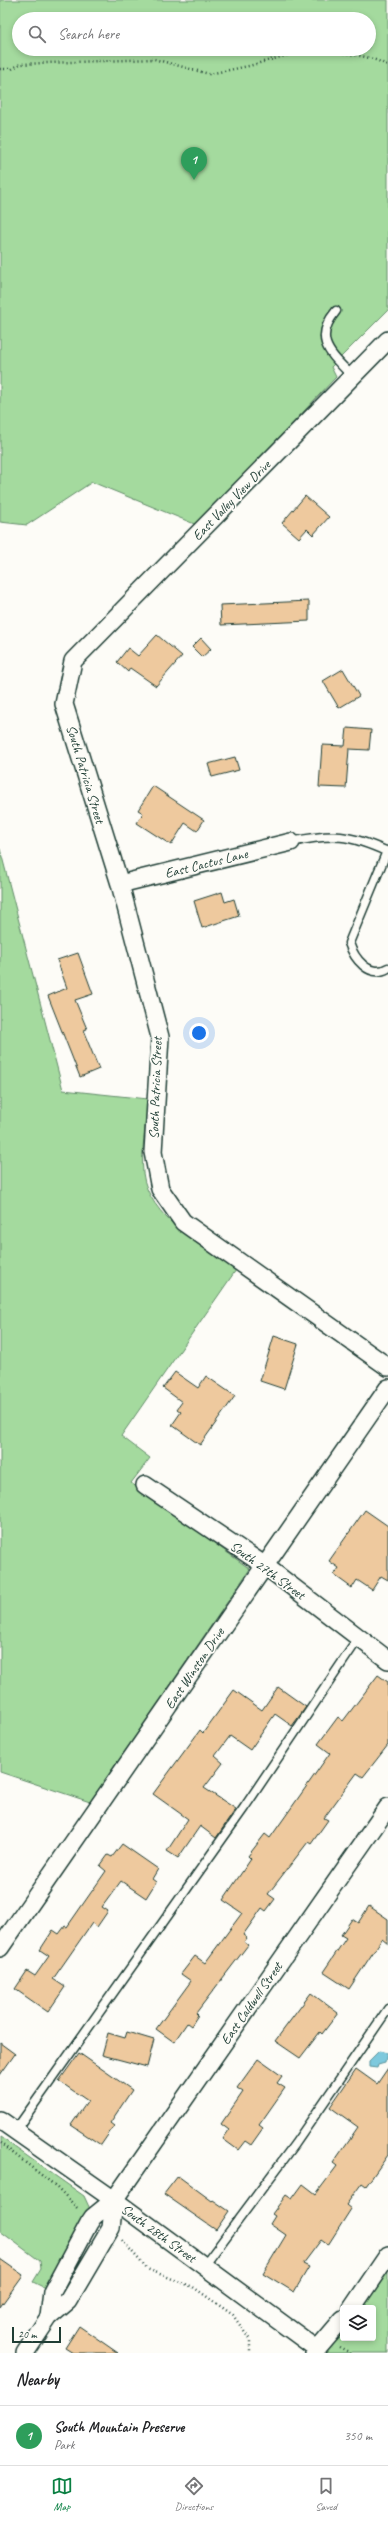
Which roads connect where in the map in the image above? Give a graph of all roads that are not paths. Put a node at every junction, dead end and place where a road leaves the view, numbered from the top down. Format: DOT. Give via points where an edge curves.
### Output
graph roads {
  1 [pos="336,310"];
  2 [pos="388,340"];
  3 [pos="352,376"];
  4 [pos="73,661"];
  5 [pos="291,842"];
  6 [pos="387,851"];
  7 [pos="120,884"];
  8 [pos="388,968"];
  9 [pos="388,1367"];
  10 [pos="388,1388"];
  11 [pos="145,1485"];
  12 [pos="264,1565"];
  13 [pos="358,1639"];
  14 [pos="388,1660"];
  15 [pos="388,1807"];
  16 [pos="0,1948"];
  17 [pos="388,2009"];
  18 [pos="0,2120"];
  19 [pos="15,2131"];
  20 [pos="114,2200"];
  21 [pos="388,2255"];
  22 [pos="204,2266"];
  23 [pos="61,2275"];
  24 [pos="77,2284"];
  25 [pos="354,2305"];
  26 [pos="49,2317"];
  27 [pos="340,2322"];
  28 [pos="315,2351"];
  29 [pos="26,2353"];
  1 -- 3 [label="lane" via="327,321 324,339 330,353"];
  2 -- 3 [label="street, East Valley View Drive"];
  3 -- 4 [label="street, East Valley View Drive"];
  4 -- 7 [label="street, South Patricia Street" via="64,704"];
  5 -- 6 [label="lane" via="320,836 342,835"];
  5 -- 7 [label="street, East Cactus Lane"];
  6 -- 8 [label="lane" via="349,943 354,957 366,968 383,971"];
  7 -- 9 [label="street, South Patricia Street" via="160,1037 153,1152 160,1189 183,1222"];
  10 -- 12 [label="street, East Winston Drive"];
  11 -- 12 [label="street, South 27th Street"];
  12 -- 13 [label="street, South 27th Street"];
  12 -- 16 [label="street, East Winston Drive"];
  13 -- 14 [label="street, South 27th Street"];
  13 -- 19 [label="lane" via="239,1814"];
  15 -- 20 [label="street, East Caldwell Street"];
  17 -- 22 [label="lane" via="295,2144"];
  18 -- 19 [label="street, South 28th Street"];
  19 -- 20 [label="street, South 28th Street"];
  20 -- 22 [label="street, South 28th Street"];
  20 -- 23 [label="street, East Caldwell Street" via="93,2217"];
  20 -- 24 [label="street, East Caldwell Street" via="111,2228"];
  21 -- 25 [label="street"];
  22 -- 28 [label="street, South 28th Street"];
  23 -- 24 [label="street"];
  23 -- 26 [label="street, East Caldwell Street" via="52,2292"];
  24 -- 26 [label="street, East Caldwell Street" via="68,2300"];
  26 -- 29 [label="street, East Caldwell Street"];
  27 -- 28 [label="street"];
}
